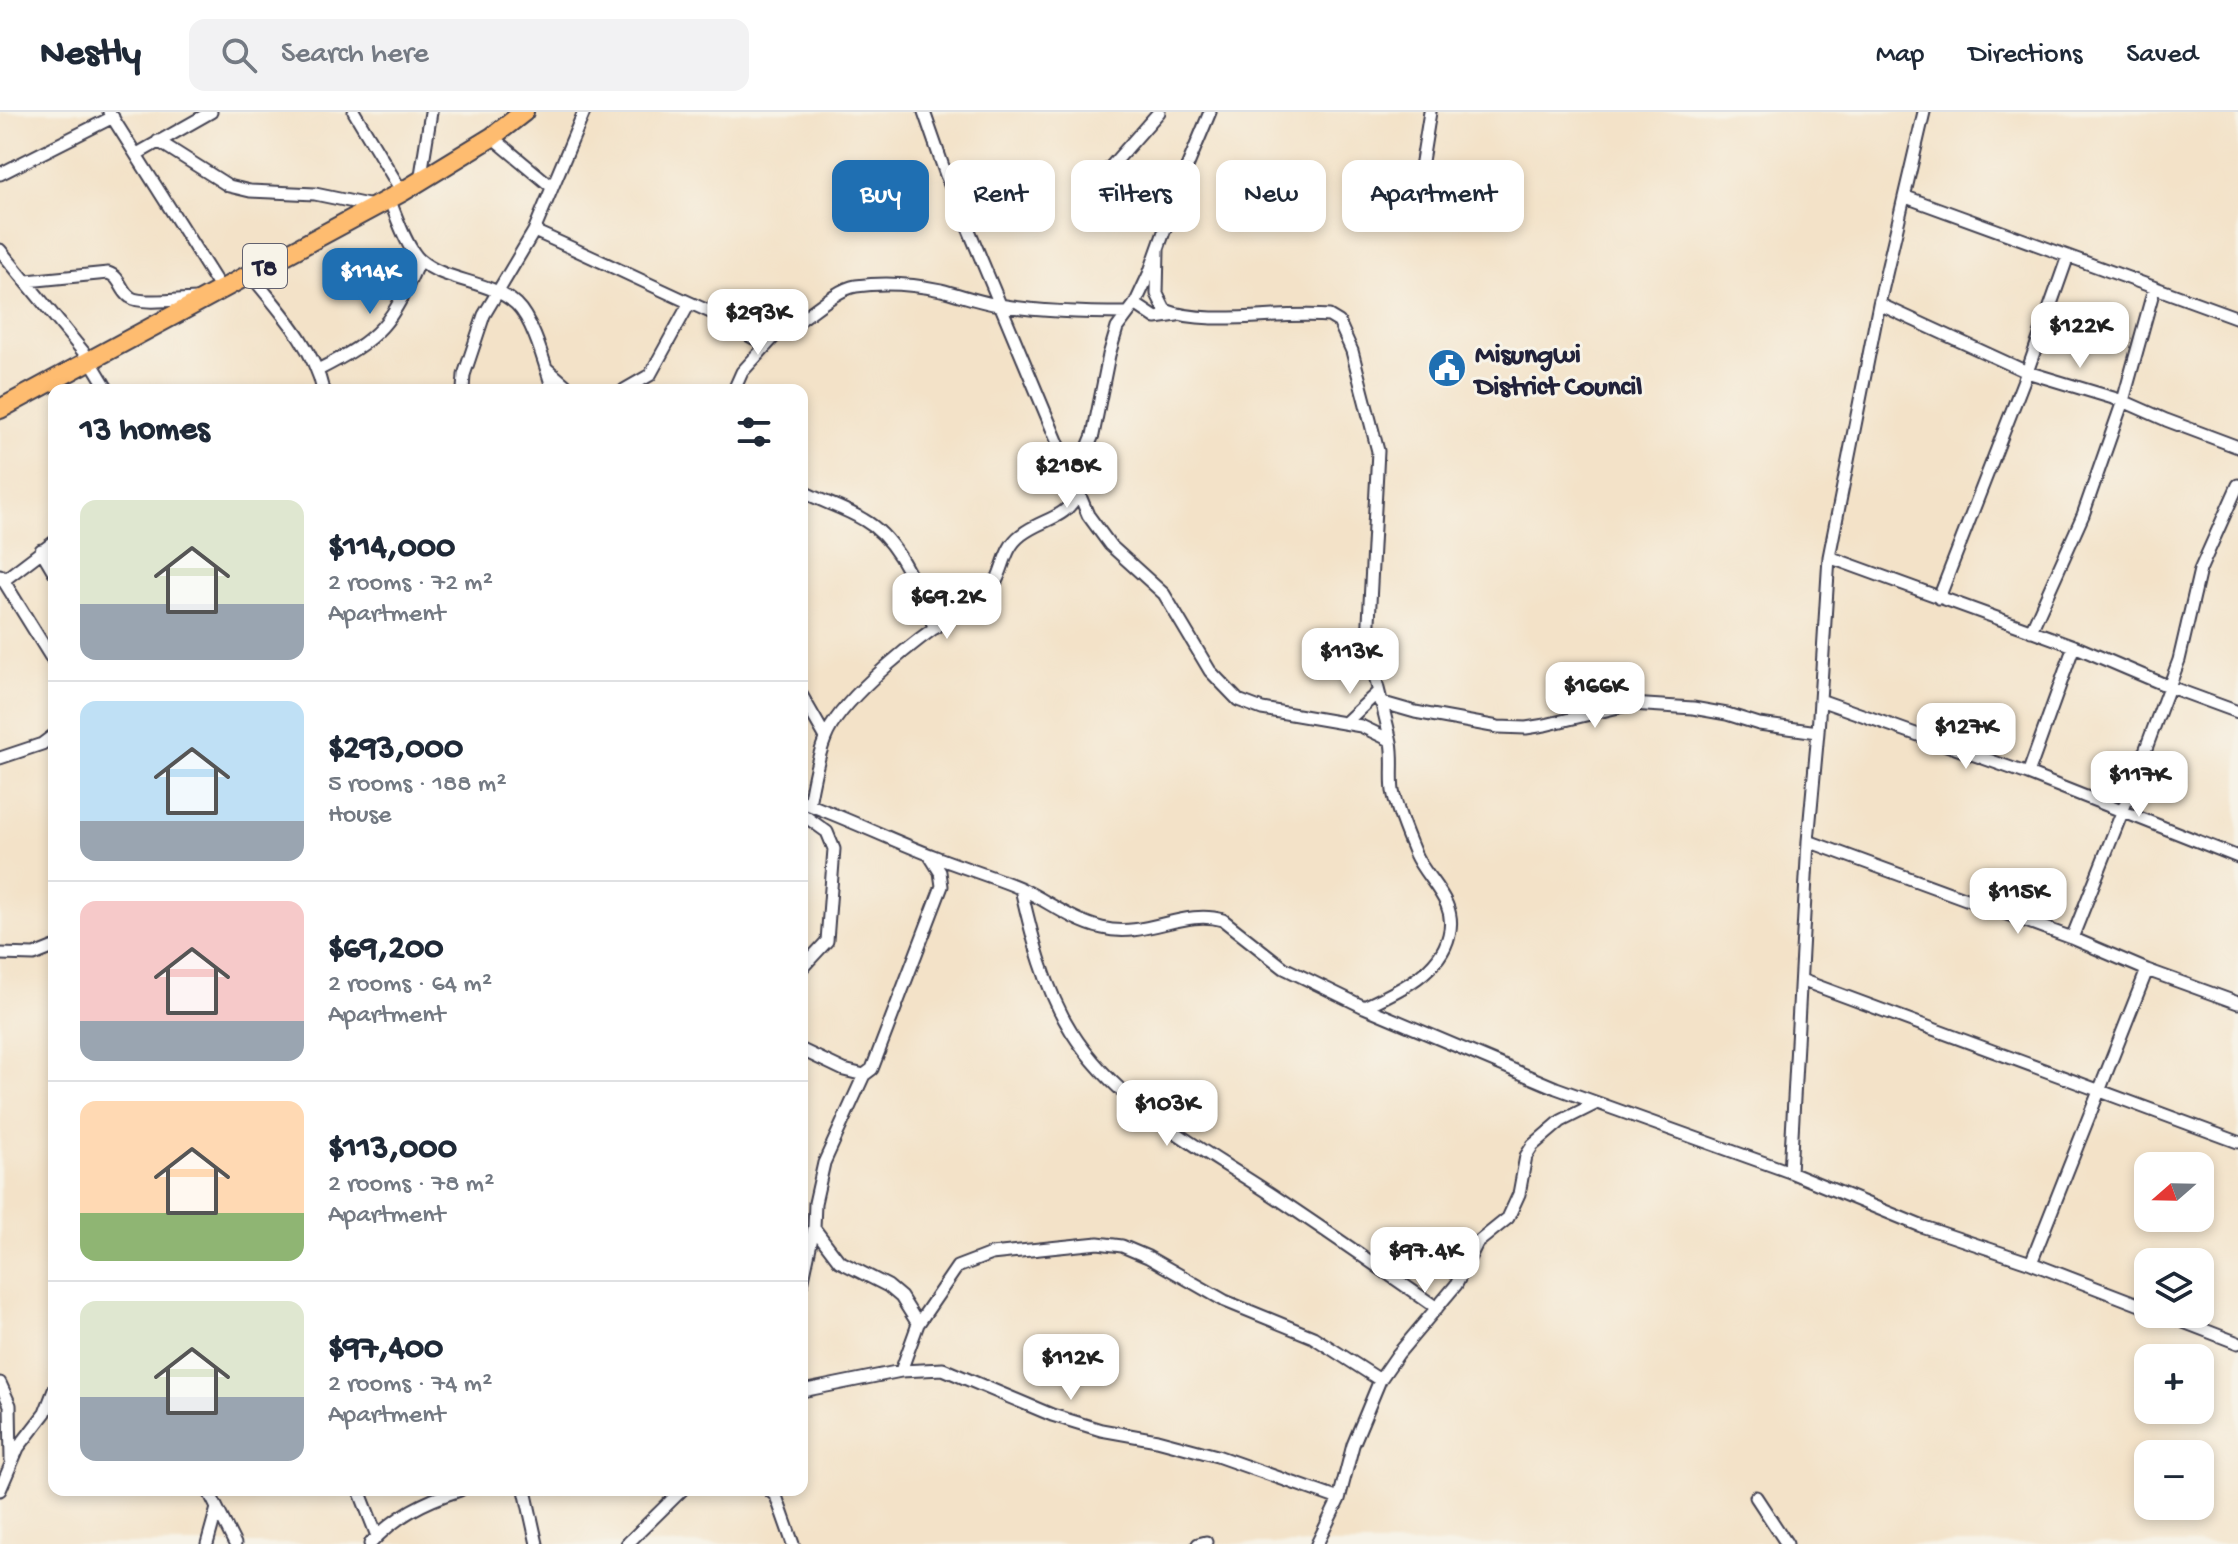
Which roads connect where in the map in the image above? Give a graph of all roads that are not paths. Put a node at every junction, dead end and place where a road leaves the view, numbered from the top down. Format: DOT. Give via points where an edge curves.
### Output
graph roads {
  1 [pos="211,112"];
  2 [pos="354,112"];
  3 [pos="431,112"];
  4 [pos="524,112"];
  5 [pos="584,112"];
  6 [pos="924,112"];
  7 [pos="1159,112"];
  8 [pos="1210,112"];
  9 [pos="1430,112"];
  10 [pos="1924,112"];
  11 [pos="111,115"];
  12 [pos="492,137"];
  13 [pos="158,141"];
  14 [pos="137,154"];
  15 [pos="1117,160"];
  16 [pos="1422,160"];
  17 [pos="0,174"];
  18 [pos="420,181"];
  19 [pos="552,187"];
  20 [pos="1906,197"];
  21 [pos="389,199"];
  22 [pos="534,231"];
  23 [pos="0,250"];
  24 [pos="1158,250"];
  25 [pos="2068,256"];
  26 [pos="419,260"];
  27 [pos="250,274"];
  28 [pos="27,281"];
  29 [pos="221,289"];
  30 [pos="2154,289"];
  31 [pos="499,291"];
  32 [pos="204,298"];
  33 [pos="689,304"];
  34 [pos="1879,304"];
  35 [pos="1001,305"];
  36 [pos="1130,309"];
  37 [pos="1178,315"];
  38 [pos="2238,318"];
  39 [pos="747,335"];
  40 [pos="777,335"];
  41 [pos="753,359"];
  42 [pos="90,360"];
  43 [pos="545,367"];
  44 [pos="318,370"];
  45 [pos="2027,372"];
  46 [pos="104,384"];
  47 [pos="322,384"];
  48 [pos="463,384"];
  49 [pos="551,384"];
  50 [pos="563,384"];
  51 [pos="634,384"];
  52 [pos="737,384"];
  53 [pos="2123,401"];
  54 [pos="0,409"];
  55 [pos="2238,447"];
  56 [pos="2238,485"];
  57 [pos="1076,486"];
  58 [pos="808,494"];
  59 [pos="48,546"];
  60 [pos="41,550"];
  61 [pos="1829,557"];
  62 [pos="48,562"];
  63 [pos="2,577"];
  64 [pos="1939,598"];
  65 [pos="935,628"];
  66 [pos="2031,631"];
  67 [pos="2074,646"];
  68 [pos="48,651"];
  69 [pos="2170,687"];
  70 [pos="1378,698"];
  71 [pos="1820,700"];
  72 [pos="808,706"];
  73 [pos="2238,712"];
  74 [pos="1345,723"];
  75 [pos="1818,732"];
  76 [pos="825,736"];
  77 [pos="48,738"];
  78 [pos="1390,740"];
  79 [pos="0,758"];
  80 [pos="2028,774"];
  81 [pos="808,793"];
  82 [pos="808,809"];
  83 [pos="2123,810"];
  84 [pos="808,811"];
  85 [pos="1808,841"];
  86 [pos="930,855"];
  87 [pos="2238,857"];
  88 [pos="1021,889"];
  89 [pos="2072,938"];
  90 [pos="48,949"];
  91 [pos="0,954"];
  92 [pos="808,962"];
  93 [pos="2147,970"];
  94 [pos="1801,980"];
  95 [pos="2238,1003"];
  96 [pos="1364,1007"];
  97 [pos="808,1053"];
  98 [pos="864,1075"];
  99 [pos="2099,1090"];
  100 [pos="1597,1103"];
  101 [pos="2238,1142"];
  102 [pos="1790,1172"];
  103 [pos="814,1228"];
  104 [pos="808,1256"];
  105 [pos="2031,1263"];
  106 [pos="2134,1303"];
  107 [pos="1437,1308"];
  108 [pos="918,1324"];
  109 [pos="2199,1328"];
  110 [pos="2238,1343"];
  111 [pos="901,1371"];
  112 [pos="1380,1380"];
  113 [pos="0,1383"];
  114 [pos="808,1390"];
  115 [pos="48,1405"];
  116 [pos="11,1462"];
  117 [pos="0,1490"];
  118 [pos="211,1496"];
  119 [pos="361,1496"];
  120 [pos="443,1496"];
  121 [pos="526,1496"];
  122 [pos="676,1496"];
  123 [pos="776,1496"];
  124 [pos="1756,1497"];
  125 [pos="1339,1499"];
  126 [pos="217,1508"];
  127 [pos="374,1540"];
  128 [pos="207,1544"];
  129 [pos="235,1544"];
  130 [pos="537,1544"];
  131 [pos="627,1544"];
  132 [pos="793,1544"];
  133 [pos="1317,1544"];
  134 [pos="1787,1544"];
  1 -- 13 [label="street"];
  2 -- 21 [label="street"];
  3 -- 18 [label="street"];
  4 -- 12 [label="highway, T8"];
  5 -- 19 [label="street"];
  6 -- 35 [label="street"];
  7 -- 15 [label="street"];
  8 -- 24 [label="street"];
  9 -- 16 [label="street"];
  10 -- 20 [label="street"];
  11 -- 14 [label="street"];
  11 -- 17 [label="street"];
  12 -- 18 [label="highway, T8"];
  12 -- 19 [label="street"];
  13 -- 14 [label="street"];
  13 -- 21 [label="street" via="229,186"];
  14 -- 29 [label="street"];
  18 -- 21 [label="highway, T8"];
  19 -- 22 [label="street"];
  20 -- 25 [label="street"];
  20 -- 34 [label="street"];
  21 -- 26 [label="street"];
  21 -- 27 [label="highway, T8"];
  22 -- 31 [label="street"];
  22 -- 33 [label="street"];
  23 -- 28 [label="street"];
  24 -- 36 [label="street"];
  24 -- 37 [label="street" via="1157,294 1165,310"];
  25 -- 30 [label="street"];
  25 -- 45 [label="street"];
  26 -- 31 [label="street"];
  26 -- 44 [label="street" via="394,313 377,334"];
  27 -- 29 [label="highway, T8"];
  27 -- 44 [label="street"];
  28 -- 32 [label="street" via="108,273 136,300"];
  28 -- 42 [label="street"];
  29 -- 32 [label="highway, T8"];
  30 -- 38 [label="street"];
  30 -- 53 [label="street"];
  31 -- 43 [label="street" via="522,312"];
  31 -- 48 [label="street" via="484,315"];
  32 -- 42 [label="highway, T8"];
  33 -- 39 [label="street" via="737,324"];
  33 -- 51 [label="street" via="650,375"];
  34 -- 45 [label="street"];
  34 -- 61 [label="street"];
  35 -- 36 [label="street" via="1065,313"];
  35 -- 40 [label="street" via="913,285 857,286 840,291"];
  35 -- 57 [label="street"];
  36 -- 37 [label="street" via="1156,318"];
  36 -- 57 [label="street" via="1117,328"];
  37 -- 70 [label="street" via="1316,314 1339,322 1363,386 1378,451 1368,641"];
  39 -- 40 [label="street" via="760,340"];
  39 -- 41 [label="street"];
  40 -- 41 [label="street"];
  41 -- 52 [label="street"];
  42 -- 46 [label="street"];
  42 -- 54 [label="highway, T8"];
  43 -- 49 [label="street"];
  43 -- 50 [label="street"];
  44 -- 47 [label="street"];
  45 -- 53 [label="street"];
  45 -- 64 [label="street"];
  53 -- 55 [label="street"];
  53 -- 66 [label="street" via="2083,515"];
  56 -- 69 [label="street" via="2200,570"];
  57 -- 65 [label="street" via="1069,509 1011,544 987,593"];
  57 -- 74 [label="street" via="1088,515 1110,545 1164,594 1228,692 1262,709"];
  58 -- 65 [label="street" via="865,520 881,534 896,551"];
  59 -- 60 [label="street"];
  60 -- 62 [label="street"];
  60 -- 63 [label="street"];
  61 -- 64 [label="street"];
  61 -- 71 [label="street"];
  63 -- 68 [label="street"];
  64 -- 66 [label="street"];
  65 -- 76 [label="street" via="844,708"];
  66 -- 67 [label="street"];
  67 -- 69 [label="street"];
  67 -- 80 [label="street"];
  69 -- 73 [label="street"];
  69 -- 83 [label="street"];
  70 -- 74 [label="street"];
  70 -- 75 [label="street" via="1415,712 1498,727 1545,725 1631,704 1693,708"];
  70 -- 78 [label="street"];
  71 -- 75 [label="street"];
  71 -- 80 [label="street"];
  72 -- 76 [label="street"];
  74 -- 78 [label="street"];
  75 -- 85 [label="street"];
  76 -- 81 [label="street"];
  77 -- 79 [label="street"];
  78 -- 96 [label="street" via="1402,821 1417,859 1444,897 1450,932 1444,951 1430,966"];
  80 -- 83 [label="street"];
  82 -- 86 [label="street"];
  83 -- 87 [label="street"];
  83 -- 89 [label="street"];
  84 -- 92 [label="street" via="834,849 827,941"];
  85 -- 89 [label="street"];
  85 -- 94 [label="street"];
  86 -- 88 [label="street"];
  86 -- 98 [label="street" via="942,886 877,1060"];
  88 -- 96 [label="street" via="1081,922 1106,929 1131,931 1198,916 1223,920 1284,968"];
  88 -- 107 [label="street" via="1057,1006 1097,1064 1141,1109"];
  89 -- 93 [label="street"];
  90 -- 91 [label="street" via="34,955"];
  93 -- 95 [label="street"];
  93 -- 99 [label="street"];
  94 -- 99 [label="street"];
  94 -- 102 [label="street"];
  96 -- 100 [label="street"];
  97 -- 98 [label="street"];
  98 -- 103 [label="street" via="824,1163"];
  99 -- 101 [label="street"];
  99 -- 105 [label="street"];
  100 -- 102 [label="street"];
  100 -- 107 [label="street" via="1561,1121 1533,1145 1514,1208 1477,1243 1456,1285"];
  102 -- 105 [label="street" via="1921,1226"];
  103 -- 104 [label="street"];
  103 -- 108 [label="street" via="839,1261 901,1297"];
  105 -- 106 [label="street"];
  107 -- 112 [label="street"];
  108 -- 111 [label="street"];
  108 -- 112 [label="street" via="948,1277 969,1261 1098,1243 1148,1257 1225,1301 1313,1337"];
  109 -- 110 [label="street"];
  111 -- 114 [label="street"];
  111 -- 125 [label="street" via="943,1369 1052,1415 1217,1456"];
  112 -- 125 [label="street" via="1353,1445"];
  113 -- 116 [label="street" via="10,1405"];
  115 -- 116 [label="street"];
  116 -- 117 [label="street"];
  118 -- 126 [label="street"];
  119 -- 127 [label="street"];
  120 -- 127 [label="street" via="418,1505"];
  121 -- 130 [label="street"];
  122 -- 131 [label="street"];
  123 -- 132 [label="street"];
  124 -- 134 [label="street"];
  125 -- 133 [label="street"];
  126 -- 128 [label="street"];
  126 -- 129 [label="street"];
}
